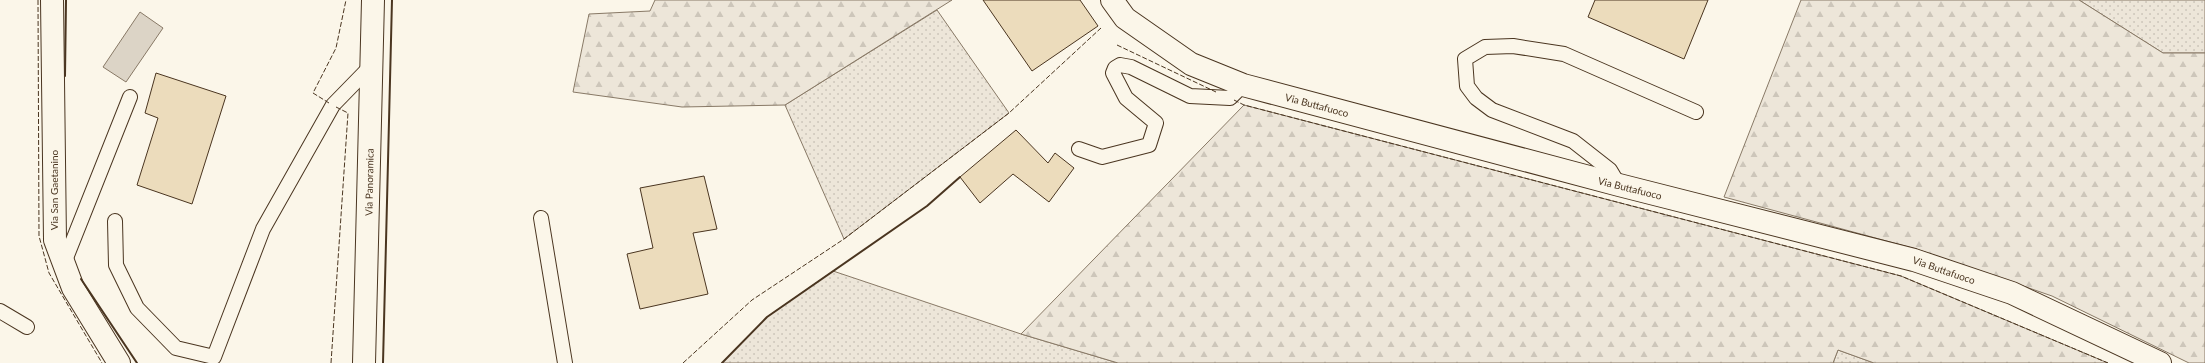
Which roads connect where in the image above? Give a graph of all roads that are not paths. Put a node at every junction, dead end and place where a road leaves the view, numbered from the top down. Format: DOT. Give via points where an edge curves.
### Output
graph roads {
  1 [pos="52,0"];
  2 [pos="373,0"];
  3 [pos="1112,0"];
  4 [pos="1123,9"];
  5 [pos="372,66"];
  6 [pos="1243,85"];
  7 [pos="130,97"];
  8 [pos="1696,112"];
  9 [pos="1079,149"];
  10 [pos="1619,185"];
  11 [pos="541,218"];
  12 [pos="115,221"];
  13 [pos="64,263"];
  14 [pos="0,311"];
  15 [pos="27,327"];
  16 [pos="119,363"];
  17 [pos="364,363"];
  18 [pos="565,363"];
  19 [pos="2160,363"];
  1 -- 13 [label="street, Via San Gaetanino" via="55,240"];
  2 -- 5 [label="street, Via Panoramica"];
  3 -- 4 [label="street, Via Buttafuoco"];
  4 -- 6 [label="street, Via Buttafuoco" via="1191,64"];
  5 -- 12 [label="lane" via="333,105 263,229 214,357 176,348 137,308 116,265"];
  5 -- 17 [label="street, Via Panoramica"];
  6 -- 9 [label="lane" via="1230,98 1190,96 1131,67 1120,65 1113,73 1126,98 1156,123 1149,145 1102,157"];
  6 -- 10 [label="street, Via Buttafuoco"];
  7 -- 13 [label="lane"];
  8 -- 10 [label="lane" via="1564,54 1513,46 1485,47 1465,59 1467,86 1476,98 1492,110 1573,141 1610,170"];
  10 -- 19 [label="street, Via Buttafuoco" via="1914,260 2012,293"];
  11 -- 18 [label="lane"];
  13 -- 16 [label="street, Via San Gaetanino" via="74,288"];
  14 -- 15 [label="lane"];
}
